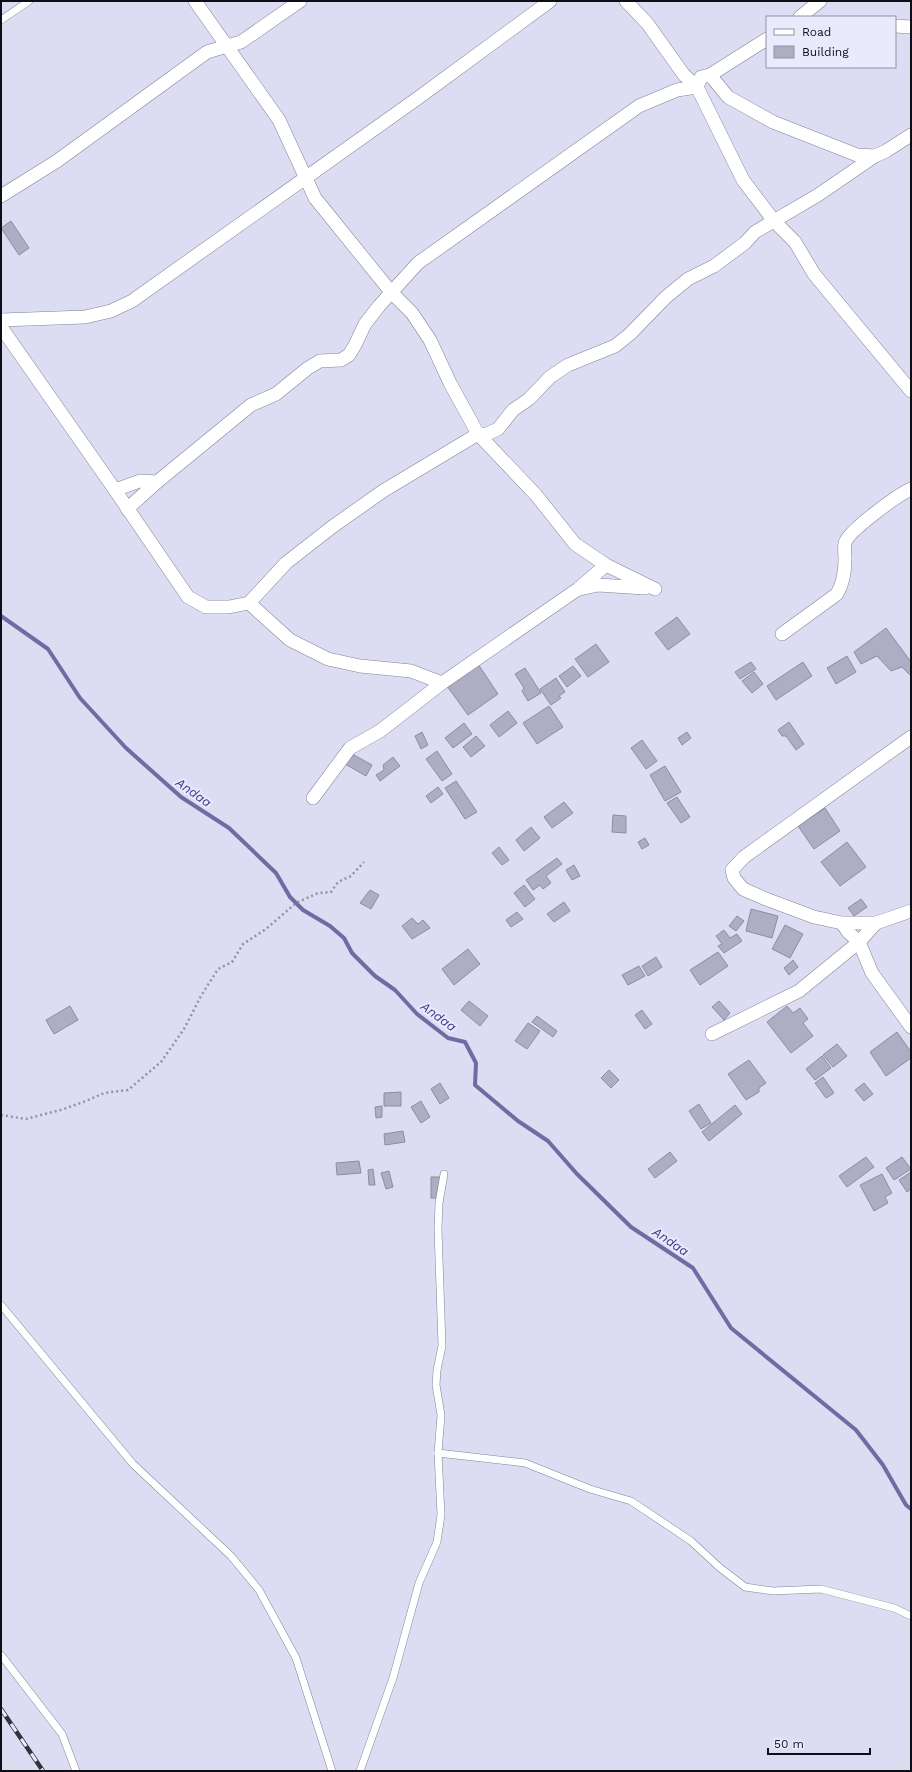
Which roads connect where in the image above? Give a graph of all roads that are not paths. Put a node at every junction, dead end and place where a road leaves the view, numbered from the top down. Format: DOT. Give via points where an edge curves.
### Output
graph roads {
  1 [pos="29,1"];
  2 [pos="195,1"];
  3 [pos="300,1"];
  4 [pos="550,1"];
  5 [pos="626,1"];
  6 [pos="820,1"];
  7 [pos="801,16"];
  8 [pos="1,20"];
  9 [pos="896,26"];
  10 [pos="911,27"];
  11 [pos="766,40"];
  12 [pos="226,47"];
  13 [pos="710,75"];
  14 [pos="697,87"];
  15 [pos="911,135"];
  16 [pos="875,156"];
  17 [pos="306,178"];
  18 [pos="1,196"];
  19 [pos="774,221"];
  20 [pos="391,292"];
  21 [pos="1,320"];
  22 [pos="1,327"];
  23 [pos="911,391"];
  24 [pos="478,434"];
  25 [pos="157,482"];
  26 [pos="911,489"];
  27 [pos="116,490"];
  28 [pos="128,509"];
  29 [pos="606,565"];
  30 [pos="578,589"];
  31 [pos="248,603"];
  32 [pos="782,634"];
  33 [pos="442,683"];
  34 [pos="911,737"];
  35 [pos="313,798"];
  36 [pos="911,911"];
  37 [pos="876,923"];
  38 [pos="842,924"];
  39 [pos="859,942"];
  40 [pos="911,1027"];
  41 [pos="712,1034"];
  42 [pos="444,1174"];
  43 [pos="1,1305"];
  44 [pos="438,1453"];
  45 [pos="911,1616"];
  46 [pos="1,1656"];
  47 [pos="76,1771"];
  48 [pos="332,1771"];
  49 [pos="360,1771"];
  1 -- 8 [label="lane"];
  2 -- 12 [label="street"];
  3 -- 12 [label="street" via="247,38"];
  4 -- 17 [label="street"];
  5 -- 14 [label="street" via="647,23 684,75"];
  6 -- 7 [label="street"];
  9 -- 10 [label="street"];
  11 -- 13 [label="street"];
  12 -- 17 [label="street" via="279,120"];
  12 -- 18 [label="street" via="207,52 57,161"];
  13 -- 14 [label="street" via="701,76"];
  13 -- 16 [label="street" via="728,97 773,122 857,155"];
  14 -- 19 [label="street" via="743,180"];
  14 -- 20 [label="street" via="677,90 639,106 418,263"];
  15 -- 16 [label="street"];
  16 -- 19 [label="street"];
  17 -- 20 [label="street" via="315,198"];
  17 -- 21 [label="street" via="132,301 86,317"];
  19 -- 23 [label="street" via="795,242 814,274"];
  19 -- 24 [label="street" via="755,232 745,243 714,266 688,279 615,346 568,365 550,377 513,410 498,429 488,434"];
  20 -- 24 [label="street" via="412,313 430,340"];
  20 -- 25 [label="street" via="365,324 349,355 341,360 320,361 276,394 251,405"];
  22 -- 27 [label="street"];
  24 -- 29 [label="street" via="536,495 575,544"];
  24 -- 31 [label="street" via="383,491 332,527 286,562"];
  25 -- 27 [label="street" via="140,481"];
  25 -- 28 [label="street"];
  26 -- 32 [label="street" via="852,532 845,542 845,567 841,588 837,594"];
  27 -- 28 [label="street"];
  28 -- 31 [label="street" via="188,597 206,607 229,607"];
  29 -- 30 [label="street"];
  29 -- 30 [label="street" via="655,589 598,585"];
  30 -- 33 [label="street"];
  31 -- 33 [label="street" via="290,640 328,659 411,672"];
  33 -- 35 [label="street" via="380,731 350,748"];
  34 -- 38 [label="street" via="744,857 732,870 734,878 743,889 814,917"];
  36 -- 37 [label="street"];
  37 -- 38 [label="street"];
  37 -- 39 [label="street"];
  38 -- 39 [label="street"];
  39 -- 40 [label="street" via="872,973"];
  39 -- 41 [label="street" via="799,991"];
  42 -- 44 [label="lane" via="438,1229 442,1346 436,1385 441,1415"];
  43 -- 48 [label="lane" via="132,1464 231,1556 259,1590 296,1658"];
  44 -- 45 [label="lane" via="525,1463 590,1489 631,1501 691,1541 745,1587 773,1591 821,1589 894,1608"];
  44 -- 49 [label="lane" via="441,1515 436,1542 419,1583 392,1678"];
  46 -- 47 [label="lane" via="62,1734"];
}
